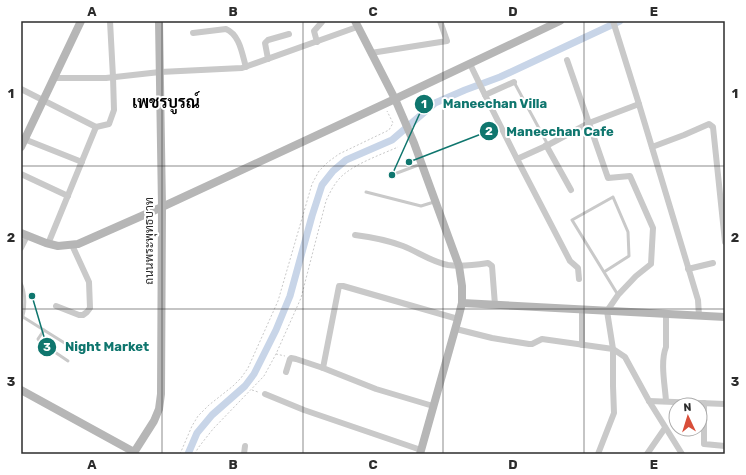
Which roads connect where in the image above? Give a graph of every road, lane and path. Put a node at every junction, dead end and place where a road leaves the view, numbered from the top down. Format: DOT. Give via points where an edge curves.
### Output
graph roads {
  1 [pos="81,21"];
  2 [pos="110,21"];
  3 [pos="159,21"];
  4 [pos="322,21"];
  5 [pos="440,21"];
  6 [pos="560,21"];
  7 [pos="613,21"];
  8 [pos="357,23"];
  9 [pos="193,33"];
  10 [pos="289,34"];
  11 [pos="317,42"];
  12 [pos="371,52"];
  13 [pos="268,59"];
  14 [pos="567,60"];
  15 [pos="246,67"];
  16 [pos="471,67"];
  17 [pos="160,72"];
  18 [pos="113,77"];
  19 [pos="54,78"];
  20 [pos="514,82"];
  21 [pos="21,89"];
  22 [pos="484,94"];
  23 [pos="395,99"];
  24 [pos="43,100"];
  25 [pos="384,104"];
  26 [pos="639,104"];
  27 [pos="589,123"];
  28 [pos="96,127"];
  29 [pos="23,138"];
  30 [pos="547,145"];
  31 [pos="398,147"];
  32 [pos="652,147"];
  33 [pos="517,159"];
  34 [pos="82,162"];
  35 [pos="421,164"];
  36 [pos="396,173"];
  37 [pos="21,174"];
  38 [pos="722,188"];
  39 [pos="571,190"];
  40 [pos="366,192"];
  41 [pos="68,196"];
  42 [pos="435,202"];
  43 [pos="162,207"];
  44 [pos="24,234"];
  45 [pos="355,235"];
  46 [pos="725,242"];
  47 [pos="48,244"];
  48 [pos="72,246"];
  49 [pos="21,248"];
  50 [pos="713,263"];
  51 [pos="459,266"];
  52 [pos="688,269"];
  53 [pos="604,272"];
  54 [pos="579,279"];
  55 [pos="21,282"];
  56 [pos="618,295"];
  57 [pos="462,303"];
  58 [pos="495,305"];
  59 [pos="56,306"];
  60 [pos="582,309"];
  61 [pos="608,311"];
  62 [pos="666,314"];
  63 [pos="22,315"];
  64 [pos="699,316"];
  65 [pos="725,317"];
  66 [pos="458,320"];
  67 [pos="21,321"];
  68 [pos="456,329"];
  69 [pos="44,330"];
  70 [pos="582,344"];
  71 [pos="613,349"];
  72 [pos="79,352"];
  73 [pos="276,354"];
  74 [pos="291,358"];
  75 [pos="68,361"];
  76 [pos="323,368"];
  77 [pos="286,372"];
  78 [pos="251,389"];
  79 [pos="21,390"];
  80 [pos="265,394"];
  81 [pos="649,401"];
  82 [pos="666,401"];
  83 [pos="708,402"];
  84 [pos="725,404"];
  85 [pos="433,406"];
  86 [pos="665,428"];
  87 [pos="704,437"];
  88 [pos="244,446"];
  89 [pos="725,446"];
  90 [pos="421,452"];
  91 [pos="135,453"];
  92 [pos="180,454"];
  93 [pos="195,454"];
  94 [pos="244,454"];
  95 [pos="598,454"];
  96 [pos="647,454"];
  97 [pos="682,454"];
  1 -- 19 [label="street"];
  2 -- 18 [label="street"];
  3 -- 17 [label="street, ถนนพระพุทธบาท"];
  4 -- 11 [label="street" via="314,31"];
  5 -- 12 [label="street" via="447,41"];
  6 -- 16 [label="street"];
  7 -- 26 [label="street"];
  8 -- 11 [label="street"];
  8 -- 12 [label="street"];
  9 -- 15 [label="street" via="226,29 231,31 239,42"];
  10 -- 13 [label="street" via="268,40"];
  11 -- 13 [label="street"];
  12 -- 23 [label="street"];
  13 -- 15 [label="street"];
  14 -- 27 [label="street"];
  15 -- 17 [label="street"];
  16 -- 22 [label="street"];
  16 -- 23 [label="street"];
  17 -- 18 [label="street"];
  17 -- 43 [label="street, ถนนพระพุทธบาท"];
  18 -- 19 [label="street"];
  18 -- 28 [label="street" via="114,110 110,124"];
  19 -- 24 [label="street"];
  20 -- 22 [label="street"];
  20 -- 30 [label="lane"];
  21 -- 24 [label="street"];
  22 -- 33 [label="street"];
  23 -- 25 [label="street"];
  23 -- 35 [label="street"];
  24 -- 28 [label="street"];
  24 -- 29 [label="street"];
  25 -- 43 [label="street"];
  25 -- 92 [label="path" via="393,123 389,130 339,154 319,171 312,184 278,301 248,368 233,386 198,416"];
  26 -- 27 [label="street"];
  26 -- 32 [label="street"];
  27 -- 30 [label="street"];
  27 -- 56 [label="street" via="608,178 630,176 653,228 652,264"];
  28 -- 34 [label="street"];
  29 -- 34 [label="street"];
  30 -- 33 [label="street"];
  30 -- 39 [label="street"];
  31 -- 73 [label="path" via="342,175 332,188 326,201 301,298"];
  32 -- 38 [label="street" via="708,124 713,127"];
  32 -- 52 [label="street"];
  33 -- 54 [label="street" via="570,262 578,268"];
  34 -- 41 [label="street"];
  35 -- 36 [label="lane"];
  35 -- 42 [label="street"];
  37 -- 41 [label="street"];
  38 -- 46 [label="street"];
  40 -- 42 [label="lane" via="421,206"];
  41 -- 47 [label="street"];
  42 -- 51 [label="street"];
  43 -- 48 [label="street"];
  43 -- 91 [label="street, ถนนพระพุทธบาท" via="161,394 154,421"];
  44 -- 47 [label="street"];
  44 -- 49 [label="street"];
  45 -- 51 [label="street" via="384,240 438,262"];
  47 -- 48 [label="street"];
  48 -- 59 [label="street" via="89,282 90,308 83,315 79,315"];
  50 -- 52 [label="street"];
  51 -- 57 [label="street"];
  51 -- 58 [label="street" via="488,263 492,266"];
  52 -- 64 [label="street" via="698,300"];
  53 -- 53 [label="lane" via="572,220 612,197 628,232 629,256"];
  53 -- 56 [label="lane"];
  55 -- 63 [label="lane" via="24,296"];
  56 -- 61 [label="street"];
  57 -- 58 [label="street"];
  57 -- 66 [label="street"];
  58 -- 60 [label="street"];
  60 -- 61 [label="street"];
  60 -- 70 [label="street"];
  61 -- 62 [label="street"];
  61 -- 71 [label="street"];
  62 -- 64 [label="street"];
  62 -- 82 [label="street"];
  63 -- 67 [label="lane"];
  63 -- 69 [label="lane"];
  64 -- 65 [label="street"];
  66 -- 68 [label="street"];
  66 -- 76 [label="street" via="339,286"];
  68 -- 70 [label="street" via="529,344 542,339"];
  68 -- 85 [label="street"];
  69 -- 72 [label="lane"];
  69 -- 75 [label="lane" via="38,339 40,342"];
  70 -- 71 [label="street"];
  71 -- 81 [label="street" via="625,358"];
  71 -- 95 [label="street" via="614,413"];
  73 -- 74 [label="path"];
  73 -- 78 [label="path" via="264,376"];
  74 -- 76 [label="street"];
  74 -- 77 [label="street"];
  76 -- 85 [label="street" via="376,389"];
  78 -- 80 [label="path"];
  78 -- 93 [label="path" via="213,429"];
  79 -- 91 [label="street"];
  80 -- 90 [label="street"];
  81 -- 82 [label="street"];
  81 -- 86 [label="street"];
  83 -- 84 [label="street"];
  85 -- 90 [label="street"];
  86 -- 96 [label="street"];
  86 -- 97 [label="street"];
  87 -- 89 [label="street" via="704,444"];
  88 -- 94 [label="street"];
}
